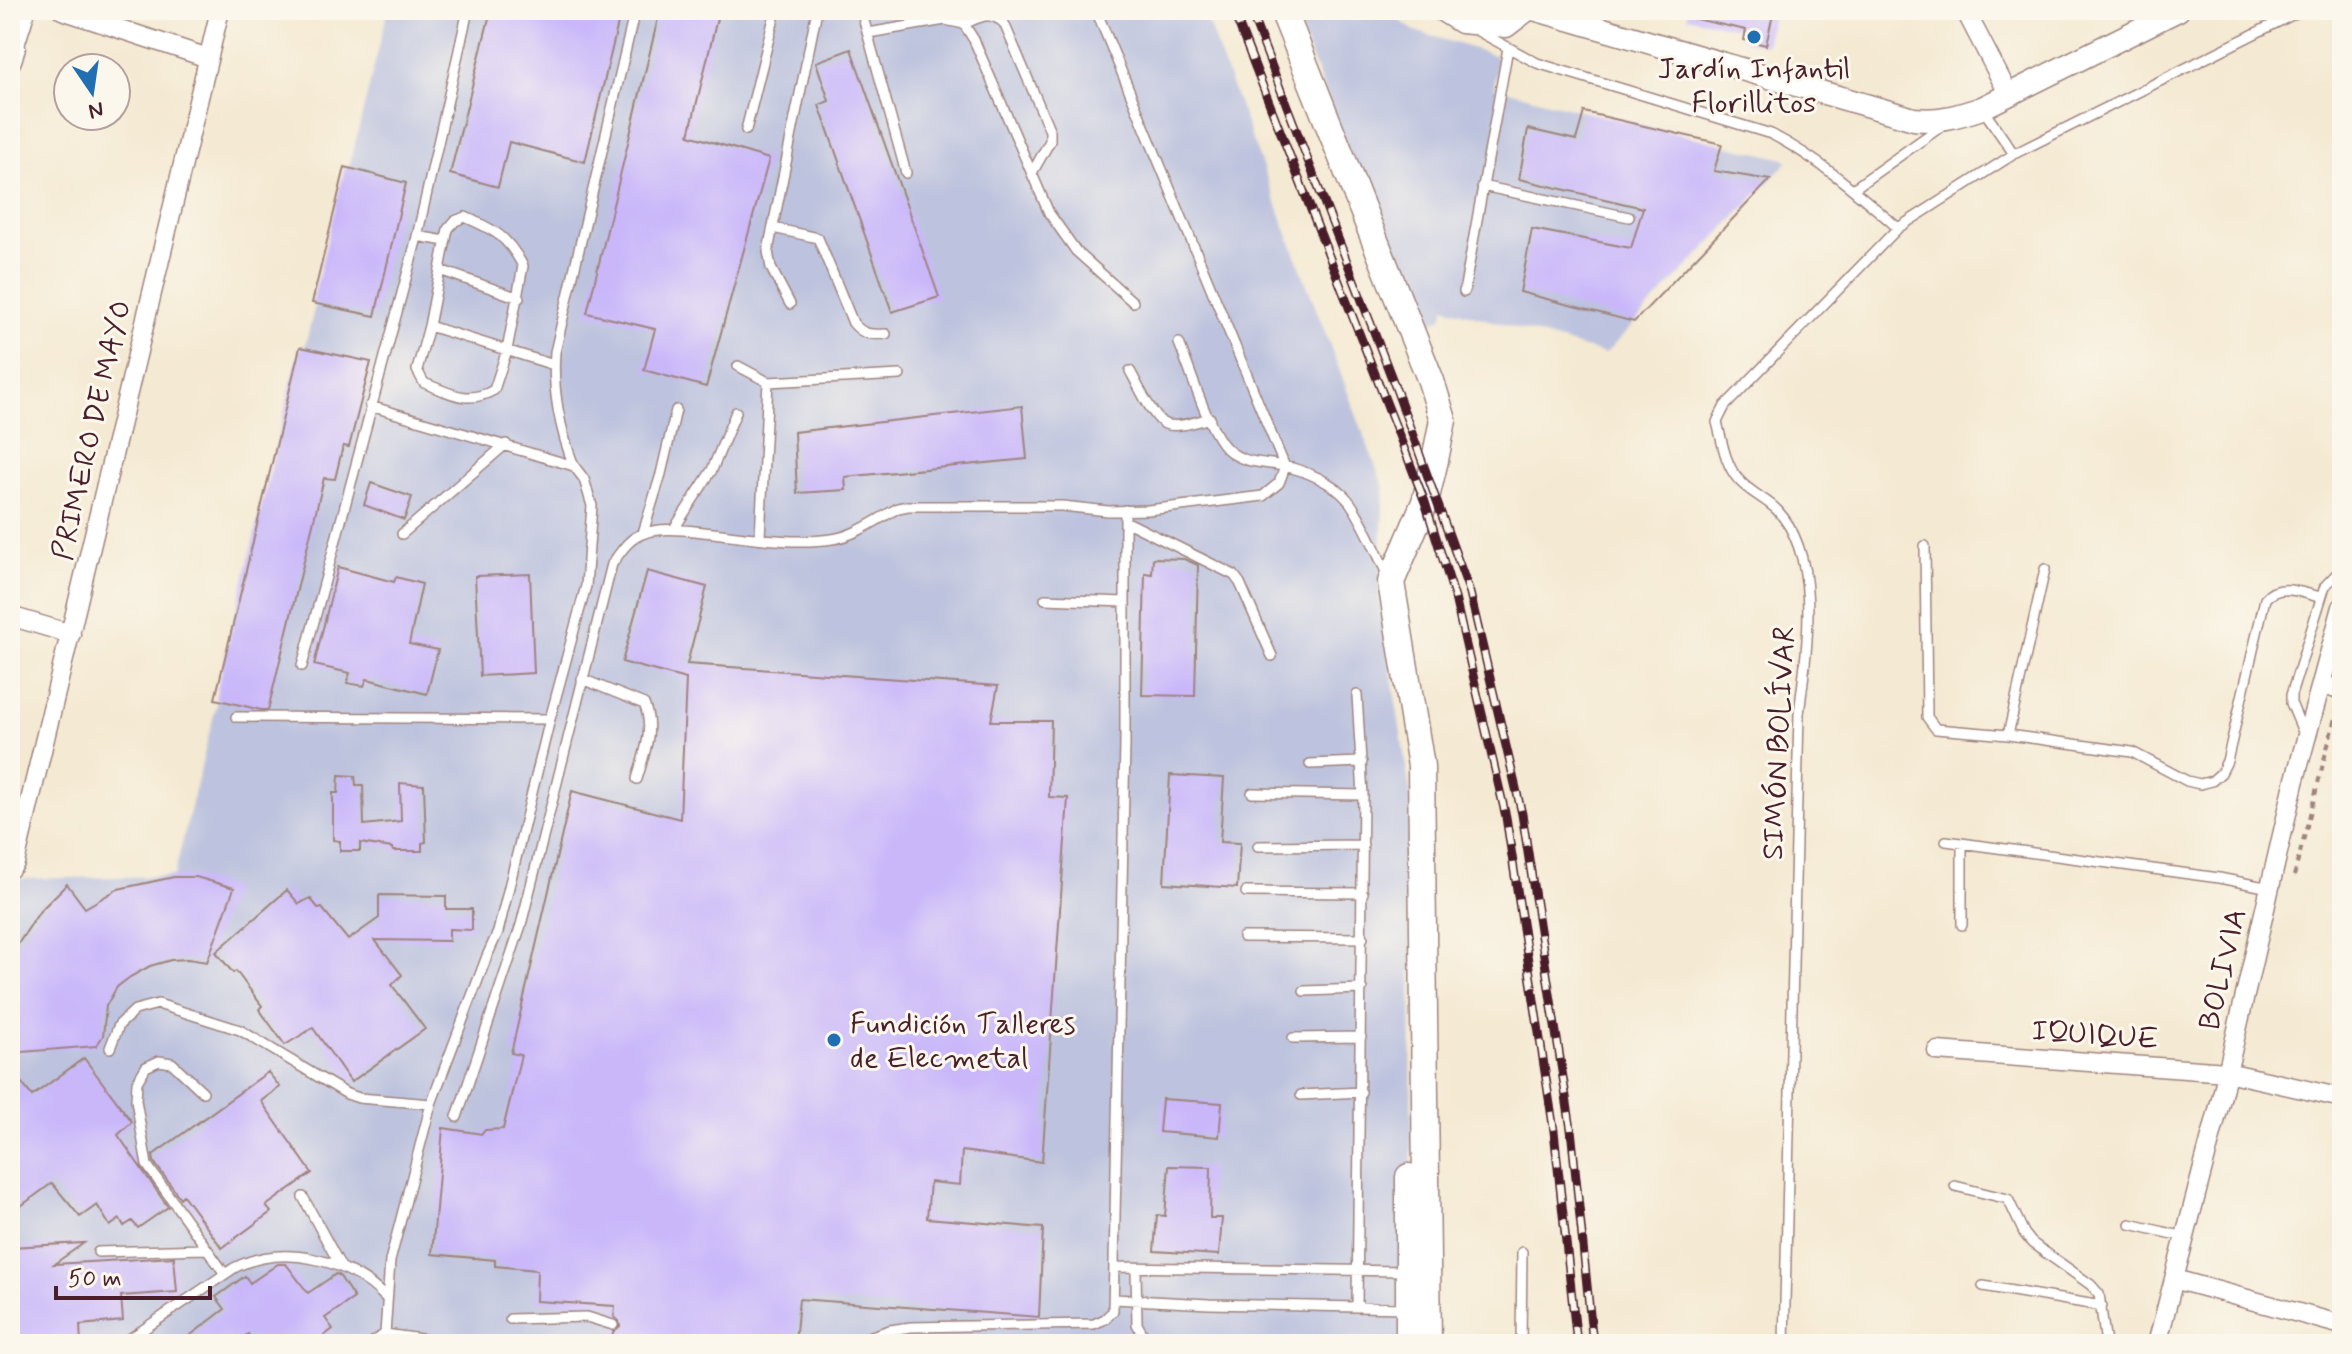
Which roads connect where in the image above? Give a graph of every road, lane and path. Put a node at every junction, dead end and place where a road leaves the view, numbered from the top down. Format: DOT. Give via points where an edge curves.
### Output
graph roads {
  1 [pos="26,10"];
  2 [pos="62,10"];
  3 [pos="220,10"];
  4 [pos="468,10"];
  5 [pos="635,10"];
  6 [pos="776,10"];
  7 [pos="817,10"];
  8 [pos="861,10"];
  9 [pos="1096,10"];
  10 [pos="1283,10"];
  11 [pos="1527,10"];
  12 [pos="1537,10"];
  13 [pos="1965,10"];
  14 [pos="2178,10"];
  15 [pos="2302,10"];
  16 [pos="1451,16"];
  17 [pos="964,24"];
  18 [pos="868,33"];
  19 [pos="1508,48"];
  20 [pos="11,51"];
  21 [pos="208,58"];
  22 [pos="2009,95"];
  23 [pos="1982,108"];
  24 [pos="1952,118"];
  25 [pos="746,130"];
  26 [pos="2014,154"];
  27 [pos="906,173"];
  28 [pos="1032,173"];
  29 [pos="1482,186"];
  30 [pos="1853,189"];
  31 [pos="1629,217"];
  32 [pos="773,228"];
  33 [pos="1898,228"];
  34 [pos="417,236"];
  35 [pos="445,241"];
  36 [pos="440,270"];
  37 [pos="1464,292"];
  38 [pos="519,298"];
  39 [pos="1133,302"];
  40 [pos="790,304"];
  41 [pos="429,326"];
  42 [pos="886,334"];
  43 [pos="1179,343"];
  44 [pos="507,350"];
  45 [pos="554,365"];
  46 [pos="738,366"];
  47 [pos="1130,371"];
  48 [pos="900,375"];
  49 [pos="768,382"];
  50 [pos="370,406"];
  51 [pos="676,410"];
  52 [pos="736,412"];
  53 [pos="1210,418"];
  54 [pos="506,444"];
  55 [pos="574,466"];
  56 [pos="1285,467"];
  57 [pos="1125,516"];
  58 [pos="674,529"];
  59 [pos="643,533"];
  60 [pos="402,534"];
  61 [pos="760,537"];
  62 [pos="1925,546"];
  63 [pos="2342,568"];
  64 [pos="2045,569"];
  65 [pos="1391,582"];
  66 [pos="2320,597"];
  67 [pos="1045,599"];
  68 [pos="1125,602"];
  69 [pos="2342,607"];
  70 [pos="10,616"];
  71 [pos="71,634"];
  72 [pos="1272,656"];
  73 [pos="302,666"];
  74 [pos="582,679"];
  75 [pos="2321,684"];
  76 [pos="2342,691"];
  77 [pos="1357,695"];
  78 [pos="236,717"];
  79 [pos="550,719"];
  80 [pos="2008,735"];
  81 [pos="2306,739"];
  82 [pos="1362,762"];
  83 [pos="1310,764"];
  84 [pos="637,779"];
  85 [pos="1252,793"];
  86 [pos="1363,795"];
  87 [pos="1946,841"];
  88 [pos="1962,843"];
  89 [pos="1363,845"];
  90 [pos="1258,846"];
  91 [pos="13,866"];
  92 [pos="2270,888"];
  93 [pos="1246,892"];
  94 [pos="1363,893"];
  95 [pos="1962,925"];
  96 [pos="1243,937"];
  97 [pos="1363,938"];
  98 [pos="1362,989"];
  99 [pos="1304,991"];
  100 [pos="1361,1037"];
  101 [pos="1293,1038"];
  102 [pos="110,1048"];
  103 [pos="1937,1051"];
  104 [pos="2227,1072"];
  105 [pos="203,1092"];
  106 [pos="1361,1092"];
  107 [pos="1301,1095"];
  108 [pos="2342,1098"];
  109 [pos="431,1104"];
  110 [pos="457,1117"];
  111 [pos="1955,1186"];
  112 [pos="303,1197"];
  113 [pos="2130,1224"];
  114 [pos="2185,1237"];
  115 [pos="205,1249"];
  116 [pos="98,1252"];
  117 [pos="1522,1252"];
  118 [pos="341,1267"];
  119 [pos="1114,1267"];
  120 [pos="1136,1268"];
  121 [pos="1358,1271"];
  122 [pos="1419,1272"];
  123 [pos="225,1274"];
  124 [pos="2174,1279"];
  125 [pos="1983,1286"];
  126 [pos="386,1298"];
  127 [pos="1114,1299"];
  128 [pos="1135,1300"];
  129 [pos="1357,1306"];
  130 [pos="2102,1306"];
  131 [pos="1419,1308"];
  132 [pos="510,1319"];
  133 [pos="613,1325"];
  134 [pos="2342,1325"];
  135 [pos="385,1334"];
  136 [pos="418,1342"];
  137 [pos="122,1344"];
  138 [pos="369,1344"];
  139 [pos="457,1344"];
  140 [pos="847,1344"];
  141 [pos="1148,1344"];
  142 [pos="1409,1344"];
  143 [pos="1428,1344"];
  144 [pos="1521,1344"];
  145 [pos="1784,1344"];
  146 [pos="2106,1344"];
  147 [pos="2157,1344"];
  1 -- 20 [label="street"];
  2 -- 21 [label="street"];
  3 -- 21 [label="street, PRIMERO DE MAYO"];
  4 -- 34 [label="lane"];
  5 -- 45 [label="lane"];
  6 -- 25 [label="lane"];
  7 -- 32 [label="lane"];
  8 -- 18 [label="lane"];
  9 -- 56 [label="lane"];
  10 -- 65 [label="main road" via="1443,420 1425,502"];
  11 -- 16 [label="street" via="1506,26"];
  12 -- 24 [label="street" via="1914,119"];
  13 -- 22 [label="street"];
  14 -- 22 [label="street"];
  15 -- 26 [label="lane"];
  16 -- 19 [label="lane"];
  17 -- 18 [label="lane" via="945,20"];
  17 -- 28 [label="lane"];
  17 -- 28 [label="lane" via="986,14 1004,23 1050,131"];
  18 -- 27 [label="lane"];
  19 -- 29 [label="lane"];
  19 -- 30 [label="lane" via="1537,63 1771,134"];
  21 -- 71 [label="street, PRIMERO DE MAYO"];
  22 -- 23 [label="street"];
  23 -- 24 [label="street"];
  23 -- 26 [label="lane"];
  24 -- 30 [label="lane"];
  26 -- 33 [label="lane"];
  28 -- 39 [label="lane" via="1049,213 1076,251"];
  29 -- 31 [label="lane"];
  29 -- 37 [label="lane"];
  30 -- 33 [label="lane"];
  32 -- 40 [label="lane" via="769,259"];
  32 -- 42 [label="lane" via="818,238 853,323 868,335"];
  33 -- 145 [label="lane, SIMÓN BOLÍVAR" via="1725,406 1717,422 1738,479 1777,511 1801,555 1809,622 1799,714"];
  34 -- 35 [label="lane"];
  34 -- 50 [label="lane"];
  35 -- 36 [label="lane"];
  35 -- 38 [label="lane" via="448,229 465,217 496,230 523,266"];
  36 -- 38 [label="lane"];
  36 -- 41 [label="lane"];
  38 -- 44 [label="lane"];
  41 -- 44 [label="lane"];
  41 -- 44 [label="lane" via="419,378 468,399 494,390"];
  43 -- 53 [label="lane"];
  44 -- 45 [label="lane"];
  45 -- 55 [label="lane" via="564,440"];
  46 -- 49 [label="lane"];
  47 -- 53 [label="lane" via="1163,424"];
  48 -- 49 [label="lane"];
  49 -- 61 [label="lane"];
  50 -- 54 [label="lane"];
  50 -- 73 [label="lane"];
  51 -- 59 [label="lane"];
  52 -- 58 [label="lane" via="712,470"];
  53 -- 56 [label="lane" via="1219,440 1237,457"];
  54 -- 55 [label="lane"];
  54 -- 60 [label="lane"];
  55 -- 79 [label="lane" via="592,506 586,586"];
  56 -- 57 [label="lane" via="1279,483 1263,496"];
  56 -- 65 [label="lane" via="1316,477 1349,500"];
  57 -- 61 [label="lane" via="1062,506 908,506 832,539"];
  57 -- 68 [label="lane"];
  57 -- 72 [label="lane" via="1234,575"];
  58 -- 59 [label="lane"];
  58 -- 61 [label="lane"];
  59 -- 74 [label="lane" via="612,564"];
  62 -- 80 [label="lane" via="1927,717 1936,729"];
  63 -- 66 [label="lane"];
  64 -- 80 [label="lane"];
  65 -- 122 [label="main road" via="1421,766"];
  66 -- 80 [label="lane" via="2281,589 2265,599 2227,761 2212,781 2187,781 2132,752"];
  66 -- 81 [label="lane" via="2291,695"];
  67 -- 68 [label="lane"];
  68 -- 119 [label="lane"];
  69 -- 75 [label="street, BOLIVIA"];
  70 -- 71 [label="street"];
  71 -- 91 [label="street, PRIMERO DE MAYO"];
  74 -- 84 [label="lane" via="644,704 649,731"];
  74 -- 110 [label="lane" via="521,925"];
  75 -- 76 [label="street"];
  75 -- 81 [label="street, BOLIVIA"];
  77 -- 82 [label="lane"];
  78 -- 79 [label="lane"];
  79 -- 109 [label="lane" via="498,932"];
  81 -- 92 [label="street, BOLIVIA"];
  82 -- 83 [label="lane"];
  82 -- 86 [label="lane"];
  85 -- 86 [label="lane"];
  86 -- 89 [label="lane"];
  87 -- 88 [label="lane"];
  88 -- 92 [label="lane"];
  88 -- 95 [label="lane"];
  89 -- 90 [label="lane"];
  89 -- 94 [label="lane"];
  92 -- 104 [label="street, BOLIVIA"];
  93 -- 94 [label="lane"];
  94 -- 97 [label="lane"];
  96 -- 97 [label="lane"];
  97 -- 98 [label="lane"];
  98 -- 99 [label="lane"];
  98 -- 100 [label="lane"];
  100 -- 101 [label="lane"];
  100 -- 106 [label="lane"];
  102 -- 109 [label="lane" via="119,1025 135,1010 158,1004 240,1030 347,1094"];
  103 -- 104 [label="street, IQUIQUE"];
  104 -- 108 [label="street, IQUIQUE"];
  104 -- 114 [label="street, BOLIVIA"];
  105 -- 115 [label="lane" via="172,1063 159,1061 146,1067 137,1082 136,1100 147,1165"];
  106 -- 107 [label="lane"];
  106 -- 121 [label="lane"];
  109 -- 126 [label="lane" via="390,1261"];
  111 -- 130 [label="lane" via="2008,1199 2032,1243 2091,1285"];
  112 -- 118 [label="lane"];
  113 -- 114 [label="lane"];
  114 -- 124 [label="street, BOLIVIA"];
  115 -- 116 [label="lane"];
  115 -- 123 [label="lane"];
  117 -- 144 [label="lane"];
  118 -- 123 [label="lane" via="271,1256 249,1260"];
  118 -- 126 [label="lane"];
  119 -- 120 [label="lane"];
  119 -- 127 [label="lane"];
  120 -- 121 [label="lane"];
  120 -- 128 [label="lane"];
  121 -- 122 [label="lane"];
  121 -- 129 [label="lane"];
  122 -- 131 [label="main road"];
  123 -- 137 [label="lane"];
  124 -- 134 [label="street"];
  124 -- 147 [label="street, BOLIVIA"];
  125 -- 130 [label="lane"];
  126 -- 135 [label="lane"];
  127 -- 128 [label="lane"];
  127 -- 140 [label="lane" via="1113,1311 1094,1324 911,1327"];
  128 -- 129 [label="lane"];
  128 -- 141 [label="lane" via="1137,1324"];
  129 -- 131 [label="lane"];
  130 -- 146 [label="lane"];
  131 -- 142 [label="main road"];
  131 -- 143 [label="main road"];
  132 -- 133 [label="lane" via="587,1317"];
  135 -- 136 [label="lane"];
  135 -- 138 [label="lane"];
  136 -- 139 [label="lane"];
}
